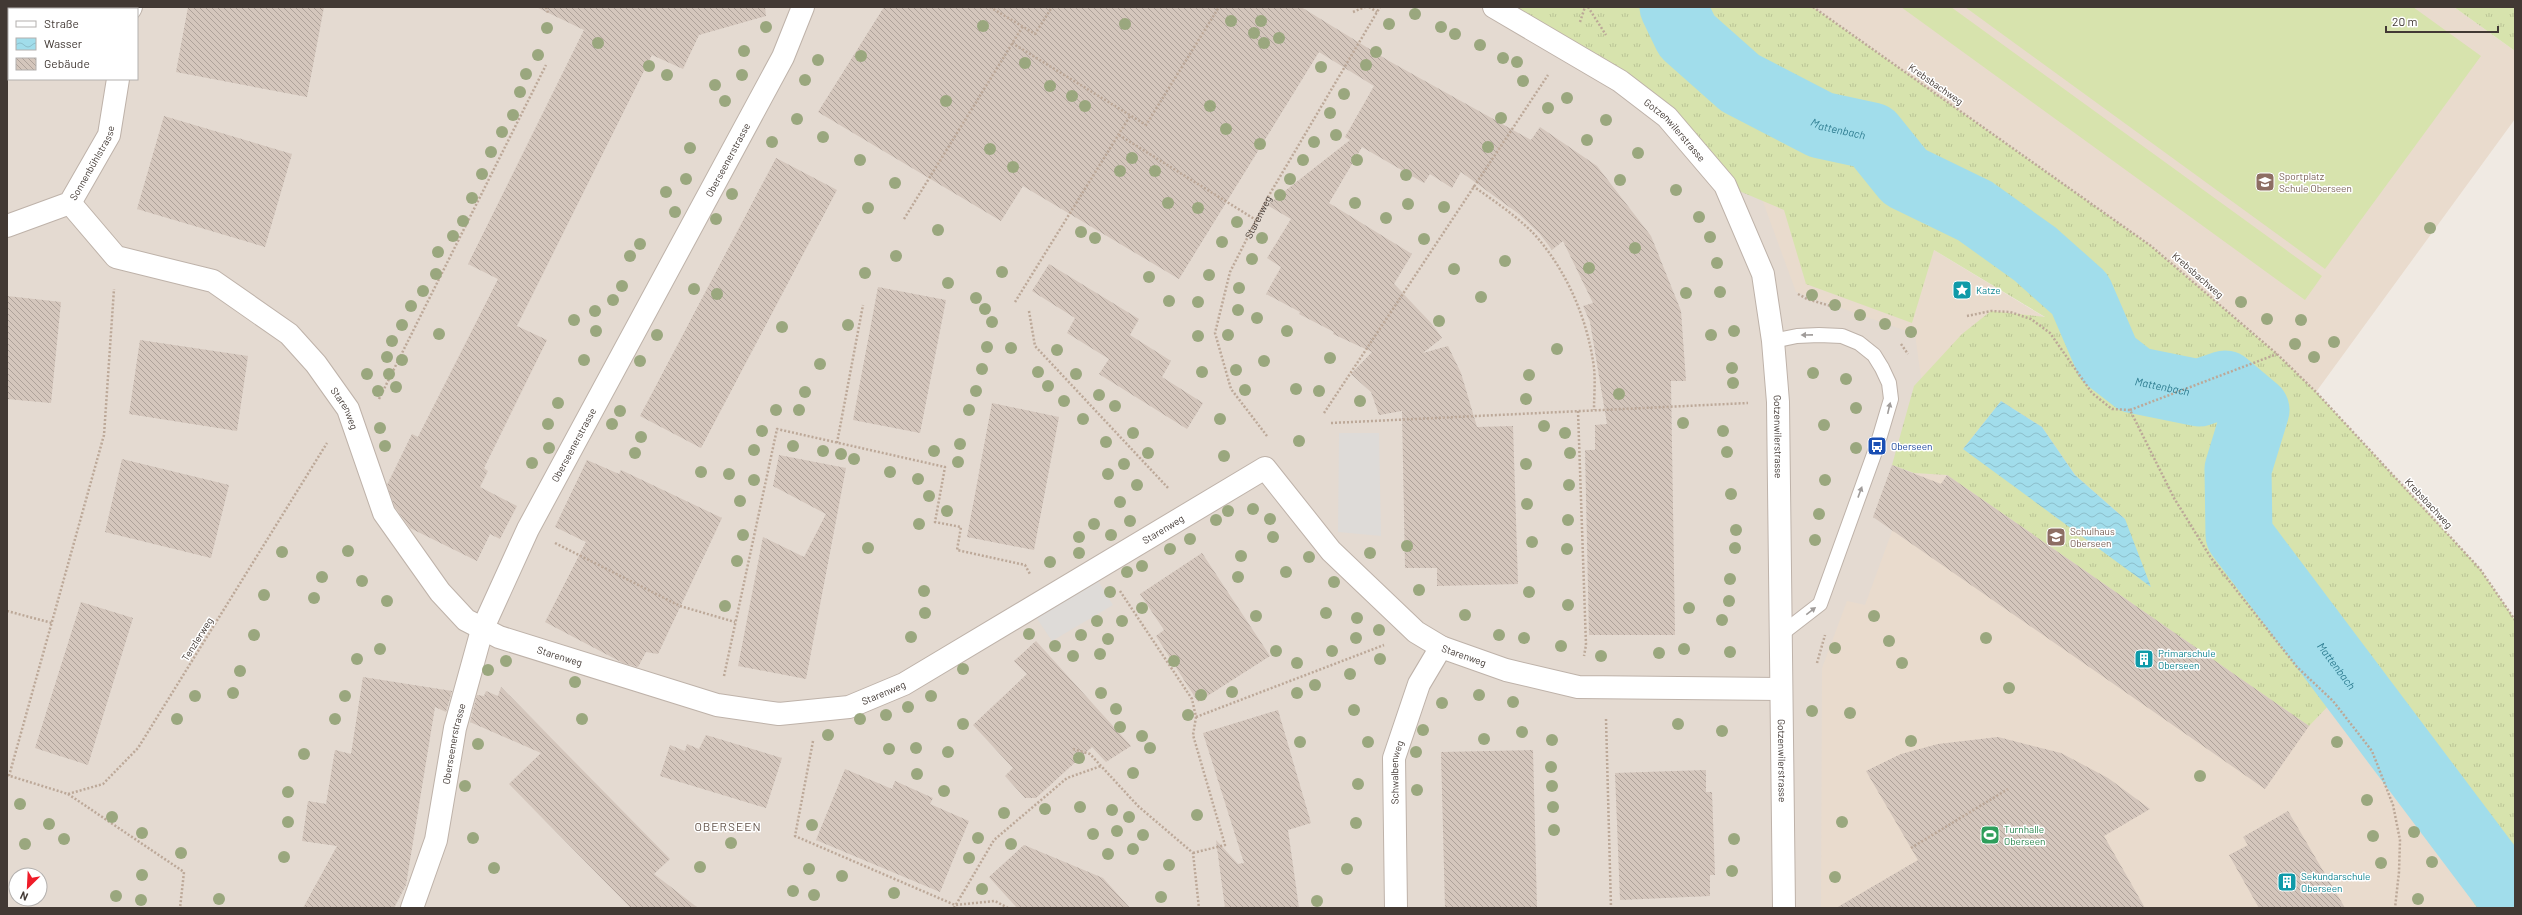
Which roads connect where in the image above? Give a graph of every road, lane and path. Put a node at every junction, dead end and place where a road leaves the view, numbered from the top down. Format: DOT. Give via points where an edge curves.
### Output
graph roads {
  1 [pos="546,7"];
  2 [pos="803,7"];
  3 [pos="990,7"];
  4 [pos="1052,7"];
  5 [pos="1219,7"];
  6 [pos="1365,7"];
  7 [pos="1369,7"];
  8 [pos="1380,7"];
  9 [pos="1494,7"];
  10 [pos="1813,7"];
  11 [pos="1353,12"];
  12 [pos="1376,12"];
  13 [pos="548,13"];
  14 [pos="1023,26"];
  15 [pos="1012,43"];
  16 [pos="1568,49"];
  17 [pos="546,66"];
  18 [pos="118,80"];
  19 [pos="1130,116"];
  20 [pos="1119,135"];
  21 [pos="1473,186"];
  22 [pos="70,203"];
  23 [pos="904,218"];
  24 [pos="1256,220"];
  25 [pos="7,226"];
  26 [pos="116,257"];
  27 [pos="1015,302"];
  28 [pos="863,305"];
  29 [pos="1029,311"];
  30 [pos="1967,316"];
  31 [pos="1773,341"];
  32 [pos="2277,354"];
  33 [pos="1778,402"];
  34 [pos="348,409"];
  35 [pos="1594,410"];
  36 [pos="2130,410"];
  37 [pos="1578,411"];
  38 [pos="1324,413"];
  39 [pos="1331,423"];
  40 [pos="1267,436"];
  41 [pos="358,440"];
  42 [pos="837,443"];
  43 [pos="1190,512"];
  44 [pos="528,529"];
  45 [pos="1103,565"];
  46 [pos="1046,599"];
  47 [pos="7,611"];
  48 [pos="2515,620"];
  49 [pos="735,622"];
  50 [pos="52,623"];
  51 [pos="482,630"];
  52 [pos="1416,632"];
  53 [pos="1780,635"];
  54 [pos="1441,647"];
  55 [pos="1578,687"];
  56 [pos="1606,688"];
  57 [pos="1780,689"];
  58 [pos="717,705"];
  59 [pos="819,710"];
  60 [pos="1196,716"];
  61 [pos="1073,749"];
  62 [pos="1101,766"];
  63 [pos="8,775"];
  64 [pos="2008,789"];
  65 [pos="68,794"];
  66 [pos="1911,848"];
  67 [pos="1193,853"];
  68 [pos="954,907"];
  69 [pos="180,908"];
  70 [pos="412,908"];
  71 [pos="1008,908"];
  72 [pos="1199,908"];
  73 [pos="1396,908"];
  74 [pos="1611,908"];
  75 [pos="1784,908"];
  76 [pos="2395,908"];
  1 -- 13 [label="path"];
  2 -- 44 [label="street, Oberseenerstrasse" via="784,57"];
  3 -- 14 [label="path"];
  4 -- 14 [label="path" via="1035,34"];
  5 -- 19 [label="path" via="1146,125"];
  6 -- 11 [label="path"];
  7 -- 12 [label="path"];
  8 -- 12 [label="path, Starenweg"];
  9 -- 16 [label="street, Gotzenwilerstrasse"];
  10 -- 32 [label="path, Krebsbachweg" via="2151,246"];
  12 -- 24 [label="path, Starenweg"];
  14 -- 15 [label="path"];
  15 -- 19 [label="path"];
  15 -- 23 [label="path"];
  16 -- 21 [label="path"];
  16 -- 31 [label="street, Gotzenwilerstrasse" via="1620,81 1667,117 1725,185 1763,274"];
  17 -- 41 [label="path"];
  18 -- 22 [label="street, Sonnenbühlstrasse" via="109,135"];
  19 -- 20 [label="path"];
  20 -- 24 [label="path"];
  20 -- 27 [label="path"];
  21 -- 35 [label="path" via="1535,235 1575,297 1593,362"];
  21 -- 38 [label="path"];
  22 -- 25 [label="street, Sonnenbühlstrasse"];
  22 -- 26 [label="street"];
  24 -- 40 [label="path, Starenweg" via="1230,272 1215,333 1231,389"];
  26 -- 34 [label="street, Starenweg" via="214,281 289,334 316,364"];
  26 -- 50 [label="path" via="104,435"];
  28 -- 42 [label="path"];
  29 -- 43 [label="path" via="1035,346"];
  30 -- 36 [label="path" via="1991,311 2031,319 2050,333 2092,393 2112,409"];
  31 -- 33 [label="street, Gotzenwilerstrasse"];
  53 -- 31 [label="lane, one-way" via="1820,604 1877,446 1891,399 1889,383 1882,368 1874,355 1859,343 1842,336 1819,335"];
  32 -- 36 [label="path"];
  32 -- 48 [label="path, Krebsbachweg" via="2316,392 2480,570"];
  33 -- 35 [label="path"];
  33 -- 53 [label="street, Gotzenwilerstrasse"];
  34 -- 41 [label="street, Starenweg"];
  34 -- 65 [label="path, Tenzlerweg" via="138,748 103,784"];
  35 -- 37 [label="path"];
  36 -- 76 [label="path" via="2174,498 2211,558 2297,667 2333,701 2372,751 2393,805 2400,840 2400,872"];
  37 -- 39 [label="path"];
  37 -- 55 [label="path" via="1586,646"];
  41 -- 51 [label="street, Starenweg" via="384,513 440,592 466,620"];
  42 -- 46 [label="path" via="945,467 935,522 961,527 957,550 1025,565"];
  42 -- 49 [label="path" via="777,429"];
  43 -- 45 [label="street, Starenweg"];
  43 -- 52 [label="street, Starenweg" via="1265,468 1331,551"];
  44 -- 49 [label="path" via="680,606"];
  44 -- 51 [label="street, Oberseenerstrasse"];
  45 -- 46 [label="street, Starenweg"];
  45 -- 60 [label="path" via="1192,699"];
  46 -- 59 [label="street, Starenweg" via="904,684 849,707"];
  47 -- 50 [label="path"];
  49 -- 58 [label="path"];
  50 -- 63 [label="path"];
  51 -- 58 [label="street, Starenweg"];
  51 -- 70 [label="street, Oberseenerstrasse" via="455,728 436,840"];
  52 -- 54 [label="street, Starenweg"];
  52 -- 60 [label="path"];
  53 -- 57 [label="street, Gotzenwilerstrasse"];
  54 -- 55 [label="street, Starenweg" via="1506,670"];
  54 -- 73 [label="street, Schwalbenweg" via="1419,684 1394,758"];
  55 -- 56 [label="street, Starenweg"];
  56 -- 57 [label="street, Starenweg"];
  56 -- 74 [label="path"];
  57 -- 75 [label="street, Gotzenwilerstrasse"];
  58 -- 59 [label="street, Starenweg" via="779,714"];
  59 -- 68 [label="path" via="795,836"];
  60 -- 67 [label="path" via="1193,736 1225,845"];
  61 -- 62 [label="path" via="1090,754"];
  62 -- 67 [label="path" via="1138,806"];
  62 -- 68 [label="path" via="1067,778 994,840"];
  63 -- 65 [label="path"];
  64 -- 66 [label="path"];
  65 -- 69 [label="path" via="184,872"];
  67 -- 72 [label="path"];
  68 -- 71 [label="path" via="995,901"];
}
